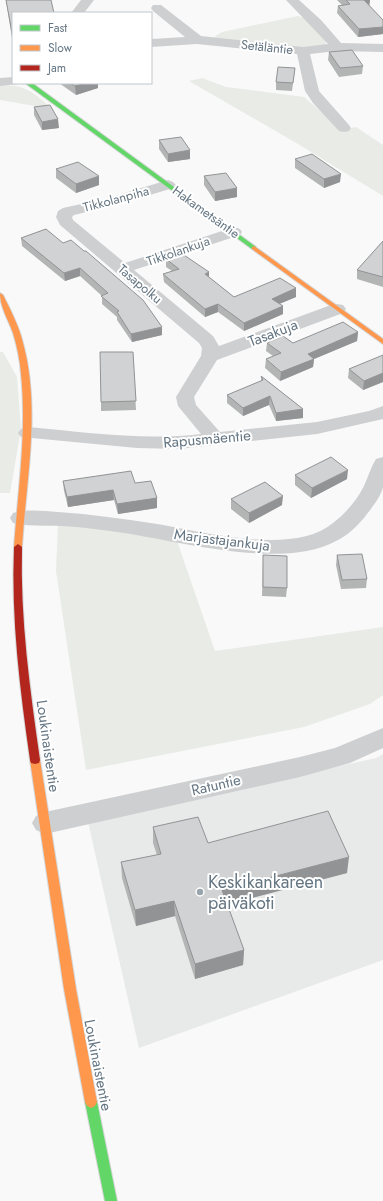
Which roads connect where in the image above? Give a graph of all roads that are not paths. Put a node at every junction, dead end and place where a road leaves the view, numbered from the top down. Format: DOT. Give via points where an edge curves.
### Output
graph roads {
  1 [pos="88,0"];
  2 [pos="292,0"];
  3 [pos="157,8"];
  4 [pos="79,12"];
  5 [pos="197,40"];
  6 [pos="152,43"];
  7 [pos="337,47"];
  8 [pos="383,48"];
  9 [pos="303,51"];
  10 [pos="12,81"];
  11 [pos="0,82"];
  12 [pos="29,84"];
  13 [pos="344,128"];
  14 [pos="168,185"];
  15 [pos="64,214"];
  16 [pos="234,232"];
  17 [pos="122,269"];
  18 [pos="0,295"];
  19 [pos="337,309"];
  20 [pos="383,342"];
  21 [pos="210,356"];
  22 [pos="380,420"];
  23 [pos="28,433"];
  24 [pos="215,439"];
  25 [pos="383,463"];
  26 [pos="20,518"];
  27 [pos="383,737"];
  28 [pos="45,823"];
  29 [pos="111,1201"];
  1 -- 4 [label="street"];
  2 -- 7 [label="street"];
  3 -- 5 [label="street"];
  5 -- 6 [label="street, Setäläntie"];
  5 -- 9 [label="street, Setäläntie"];
  7 -- 8 [label="street, Setäläntie"];
  7 -- 9 [label="street, Setäläntie"];
  9 -- 13 [label="street" via="312,91"];
  10 -- 11 [label="street"];
  12 -- 14 [label="street, Hakametsäntie"];
  14 -- 15 [label="street, Tikkolanpiha"];
  14 -- 16 [label="street, Hakametsäntie"];
  15 -- 17 [label="street, Tasapolku" via="66,222"];
  16 -- 17 [label="street, Tikkolankuja"];
  16 -- 19 [label="street, Hakametsäntie"];
  17 -- 21 [label="street, Tasapolku" via="207,340 211,348"];
  18 -- 23 [label="street, Loukinaistentie" via="14,324 22,349 28,397"];
  19 -- 20 [label="street, Hakametsäntie"];
  19 -- 21 [label="street, Tasakuja"];
  21 -- 24 [label="street" via="185,397 187,406"];
  22 -- 24 [label="street, Rapusmäentie"];
  23 -- 24 [label="street, Rapusmäentie" via="137,442 178,443"];
  23 -- 26 [label="street, Loukinaistentie"];
  25 -- 26 [label="street, Marjastajankuja" via="380,476 354,518 337,532 318,541 287,547 254,546 50,517"];
  26 -- 28 [label="street, Loukinaistentie" via="16,628"];
  27 -- 28 [label="street, Ratuntie" via="341,756"];
  28 -- 29 [label="street, Loukinaistentie" via="78,1037"];
}
